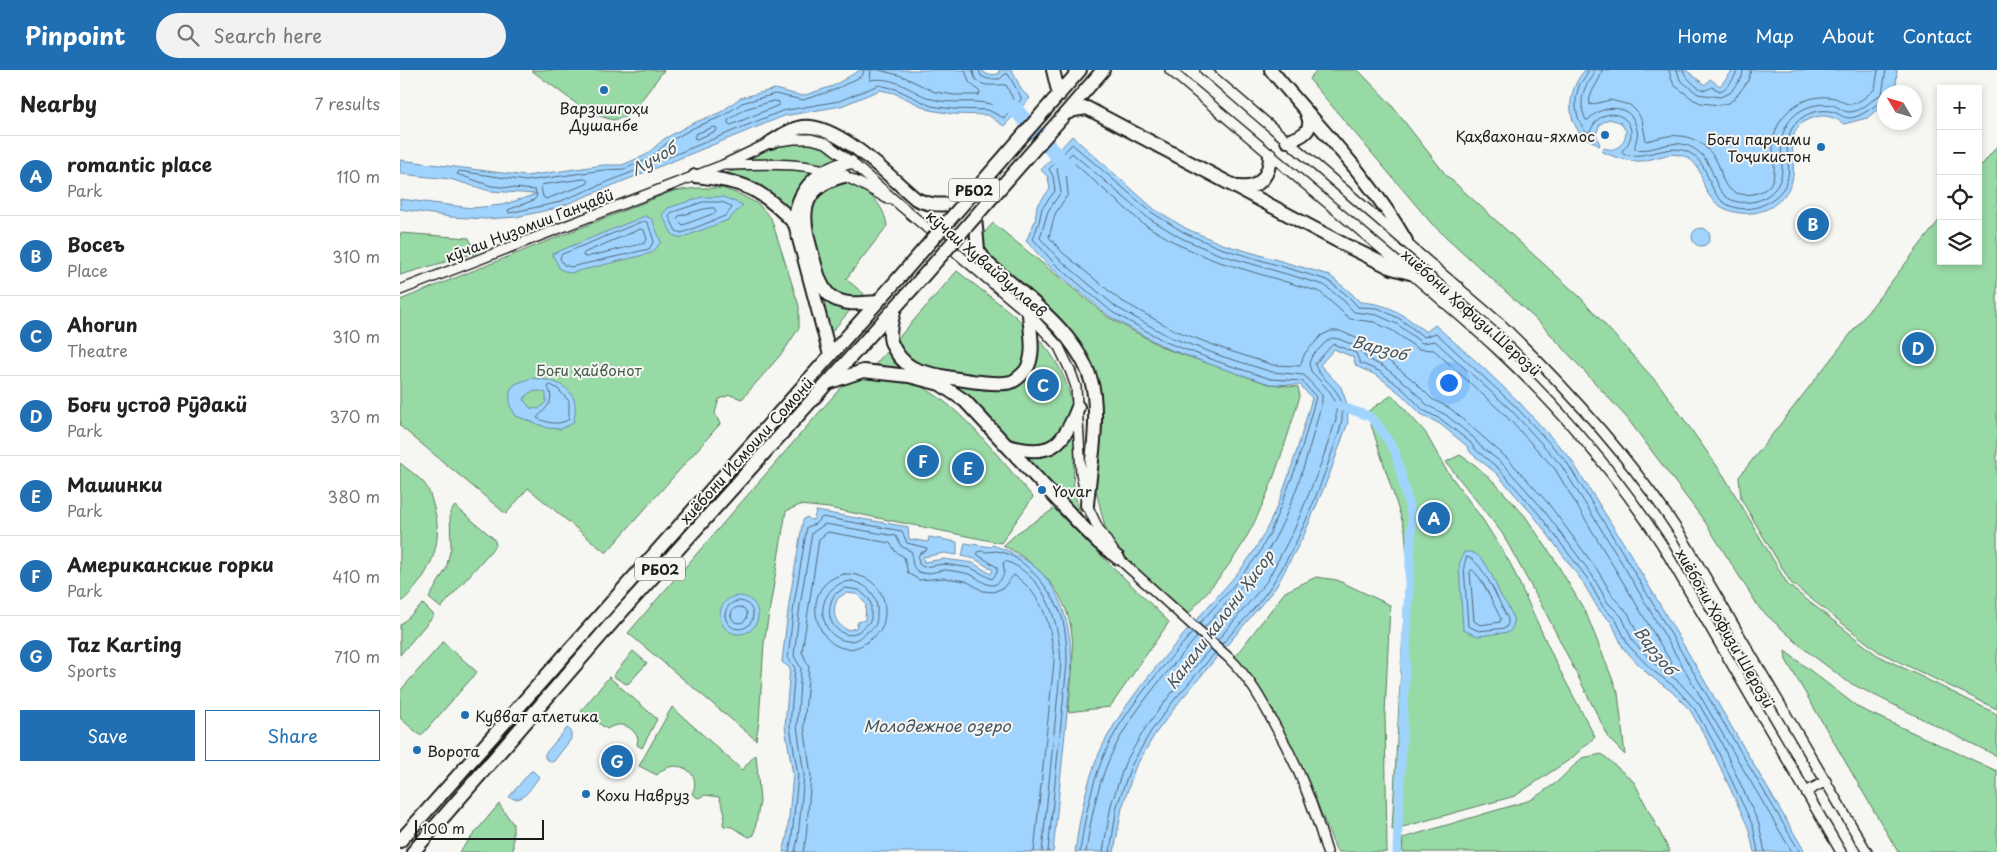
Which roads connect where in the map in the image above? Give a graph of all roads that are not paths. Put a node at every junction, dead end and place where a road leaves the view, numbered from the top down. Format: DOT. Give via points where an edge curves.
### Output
graph roads {
  1 [pos="1053,70"];
  2 [pos="1080,70"];
  3 [pos="1103,70"];
  4 [pos="1170,70"];
  5 [pos="1205,70"];
  6 [pos="1272,70"];
  7 [pos="1088,88"];
  8 [pos="1056,99"];
  9 [pos="1087,108"];
  10 [pos="1065,114"];
  11 [pos="1307,114"];
  12 [pos="1287,141"];
  13 [pos="771,142"];
  14 [pos="1270,155"];
  15 [pos="851,162"];
  16 [pos="723,165"];
  17 [pos="826,170"];
  18 [pos="695,176"];
  19 [pos="844,176"];
  20 [pos="1239,187"];
  21 [pos="962,204"];
  22 [pos="901,206"];
  23 [pos="975,216"];
  24 [pos="795,224"];
  25 [pos="1406,241"];
  26 [pos="1410,273"];
  27 [pos="1459,287"];
  28 [pos="400,290"];
  29 [pos="878,302"];
  30 [pos="1444,303"];
  31 [pos="895,308"];
  32 [pos="1028,314"];
  33 [pos="830,356"];
  34 [pos="830,382"];
  35 [pos="1078,407"];
  36 [pos="1008,446"];
  37 [pos="1087,505"];
  38 [pos="1118,558"];
  39 [pos="1826,781"];
  40 [pos="1806,792"];
  41 [pos="400,842"];
  42 [pos="413,852"];
  43 [pos="1327,852"];
  44 [pos="1841,852"];
  45 [pos="1867,852"];
  1 -- 8 [label="highway"];
  2 -- 8 [label="highway, хиёбони Исмоили Сомонӣ / РБ02"];
  3 -- 7 [label="highway, хиёбони Исмоили Сомонӣ / РБ02"];
  4 -- 14 [label="main road, хиёбони Ҳофизи Шерозӣ"];
  5 -- 12 [label="main road, хиёбони Ҳофизи Шерозӣ"];
  6 -- 11 [label="highway"];
  7 -- 9 [label="highway"];
  7 -- 10 [label="highway, хиёбони Исмоили Сомонӣ / РБ02"];
  8 -- 21 [label="highway, хиёбони Исмоили Сомонӣ / РБ02, bridge"];
  9 -- 10 [label="highway"];
  9 -- 20 [label="highway"];
  10 -- 23 [label="highway, хиёбони Исмоили Сомонӣ / РБ02, bridge"];
  11 -- 12 [label="highway" via="1308,130"];
  11 -- 25 [label="highway" via="1380,200"];
  12 -- 25 [label="main road, хиёбони Ҳофизи Шерозӣ"];
  13 -- 15 [label="main road, кӯчаи Хувайдуллаев" via="811,139 826,143"];
  13 -- 16 [label="main road, кӯчаи Хувайдуллаев"];
  13 -- 21 [label="highway" via="802,127 816,128 846,140 916,199 937,206"];
  14 -- 20 [label="highway" via="1265,177 1252,187"];
  14 -- 26 [label="main road, хиёбони Ҳофизи Шерозӣ"];
  15 -- 17 [label="highway"];
  15 -- 22 [label="main road, кӯчаи Хувайдуллаев"];
  16 -- 17 [label="main road, кӯчаи Хувайдуллаев" via="795,165"];
  16 -- 18 [label="main road, кӯчаи Низомии Ганҷавӣ"];
  17 -- 19 [label="main road, кӯчаи Хувайдуллаев"];
  17 -- 24 [label="highway" via="799,199"];
  18 -- 24 [label="highway" via="738,182 757,190"];
  18 -- 28 [label="main road, кӯчаи Низомии Ганҷавӣ"];
  19 -- 22 [label="main road, кӯчаи Хувайдуллаев"];
  19 -- 29 [label="highway" via="826,181 816,189 807,204 805,228 818,276 831,297 850,303"];
  20 -- 26 [label="highway" via="1378,262"];
  21 -- 29 [label="highway, хиёбони Исмоили Сомонӣ / РБ02, bridge"];
  22 -- 32 [label="main road, кӯчаи Хувайдуллаев"];
  23 -- 31 [label="highway, хиёбони Исмоили Сомонӣ / РБ02, bridge"];
  23 -- 37 [label="highway" via="978,250 986,262 1063,331 1089,376 1094,394 1094,446"];
  24 -- 33 [label="highway"];
  25 -- 27 [label="main road, хиёбони Ҳофизи Шерозӣ"];
  26 -- 30 [label="main road, хиёбони Ҳофизи Шерозӣ"];
  27 -- 30 [label="main road"];
  27 -- 39 [label="main road, хиёбони Ҳофизи Шерозӣ" via="1532,354 1605,434 1650,490 1686,544"];
  29 -- 33 [label="highway, хиёбони Исмоили Сомонӣ / РБ02"];
  30 -- 40 [label="main road, хиёбони Ҳофизи Шерозӣ" via="1499,351 1550,404 1631,500 1673,562"];
  31 -- 32 [label="highway" via="890,341 902,360 911,367 928,374 1000,384 1012,382 1026,371 1031,357"];
  31 -- 34 [label="highway, хиёбони Исмоили Сомонӣ / РБ02"];
  32 -- 35 [label="main road, кӯчаи Хувайдуллаев" via="1058,347 1070,370"];
  33 -- 41 [label="highway, хиёбони Исмоили Сомонӣ / РБ02"];
  34 -- 36 [label="highway" via="864,371 909,376 940,384 965,401"];
  34 -- 42 [label="highway, хиёбони Исмоили Сомонӣ / РБ02" via="617,617"];
  35 -- 36 [label="highway" via="1064,437 1053,446 1026,451"];
  35 -- 37 [label="main road, кӯчаи Хувайдуллаев" via="1081,473"];
  36 -- 38 [label="highway" via="1078,522"];
  37 -- 38 [label="main road, кӯчаи Хувайдуллаев"];
  38 -- 43 [label="main road, кӯчаи Хувайдуллаев" via="1244,672 1293,757 1315,809"];
  39 -- 40 [label="main road"];
  39 -- 45 [label="main road, хиёбони Ҳофизи Шерозӣ"];
  40 -- 44 [label="main road, хиёбони Ҳофизи Шерозӣ"];
}
